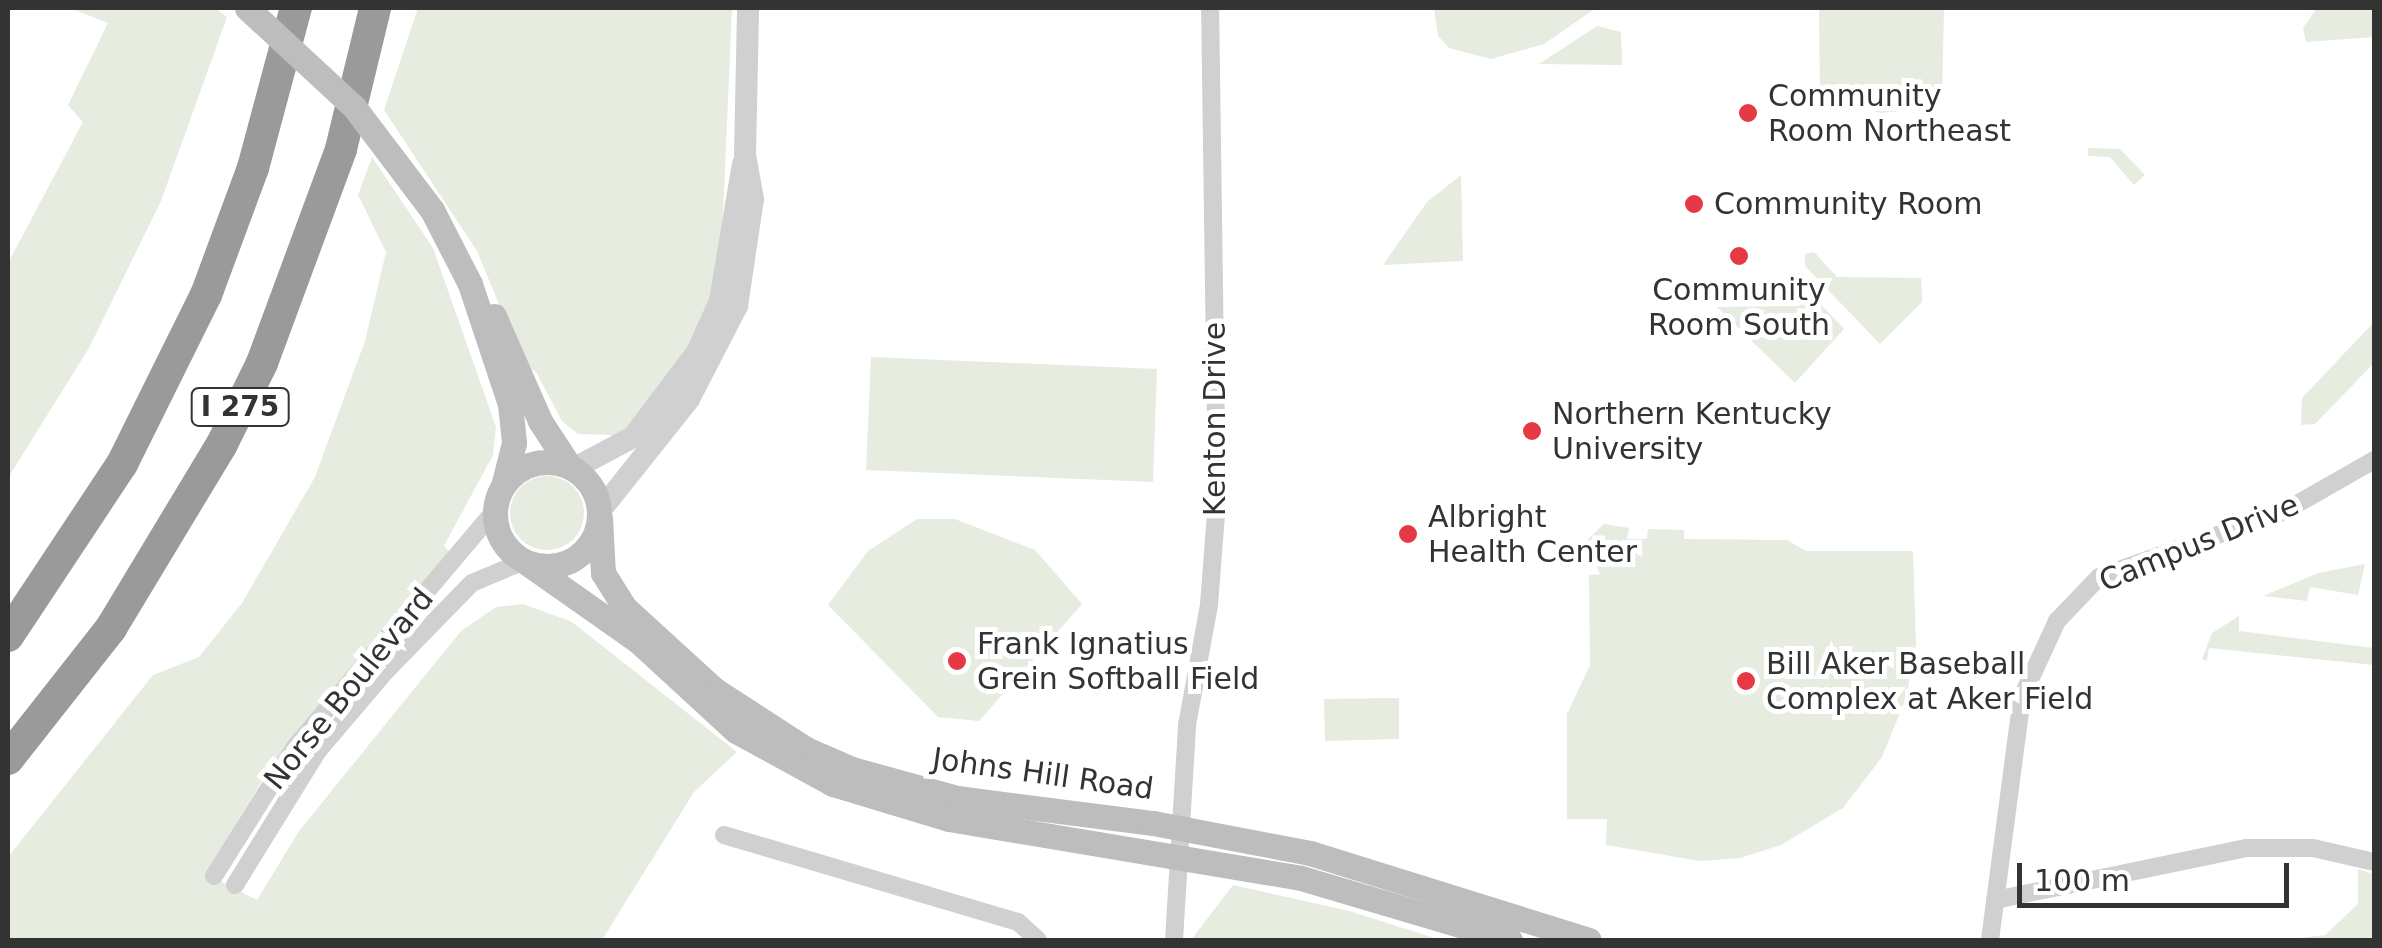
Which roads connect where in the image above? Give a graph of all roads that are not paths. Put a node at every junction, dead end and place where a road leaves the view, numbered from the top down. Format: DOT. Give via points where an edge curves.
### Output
graph roads {
  1 [pos="246,8"];
  2 [pos="296,8"];
  3 [pos="375,8"];
  4 [pos="748,8"];
  5 [pos="1210,8"];
  6 [pos="745,155"];
  7 [pos="470,284"];
  8 [pos="2374,460"];
  9 [pos="572,468"];
  10 [pos="499,498"];
  11 [pos="600,514"];
  12 [pos="525,562"];
  13 [pos="8,636"];
  14 [pos="8,759"];
  15 [pos="724,834"];
  16 [pos="1183,841"];
  17 [pos="2374,862"];
  18 [pos="214,876"];
  19 [pos="235,885"];
  20 [pos="1995,900"];
  21 [pos="1038,940"];
  22 [pos="1174,940"];
  23 [pos="1510,940"];
  24 [pos="1589,940"];
  25 [pos="1990,940"];
  1 -- 7 [label="main road, bridge" via="354,107 432,210"];
  2 -- 13 [label="highway, I 275" via="253,168 206,295 122,464"];
  3 -- 14 [label="highway, I 275" via="314,233 262,363 111,628"];
  4 -- 6 [label="street"];
  5 -- 16 [label="street, Kenton Drive" via="1217,502 1209,604 1189,712"];
  6 -- 9 [label="street" via="720,301 697,352 633,438"];
  6 -- 11 [label="street" via="751,234 737,306 690,399"];
  7 -- 9 [label="main road" via="491,308 540,421"];
  7 -- 10 [label="main road" via="515,424"];
  8 -- 20 [label="street, Campus Drive" via="2283,512 2099,577 2056,621 2022,697"];
  9 -- 10 [label="main road" via="526,466"];
  9 -- 11 [label="main road" via="593,488"];
  10 -- 12 [label="main road" via="502,542"];
  10 -- 18 [label="street, Norse Boulevard" via="295,746"];
  11 -- 12 [label="main road" via="596,534 575,559 543,566"];
  11 -- 16 [label="main road, Johns Hill Road" via="603,573 624,607 715,690 806,749 928,792"];
  12 -- 16 [label="main road, Johns Hill Road" via="638,642 736,731 833,784 949,819"];
  12 -- 19 [label="street, Norse Boulevard" via="472,583 385,672 317,752"];
  15 -- 21 [label="street" via="1018,922"];
  16 -- 22 [label="street, Kenton Drive"];
  16 -- 23 [label="main road, Johns Hill Road"];
  16 -- 24 [label="main road, Johns Hill Road" via="1347,863"];
  17 -- 20 [label="street" via="2313,848 2246,848"];
  20 -- 25 [label="street, Campus Drive"];
}
